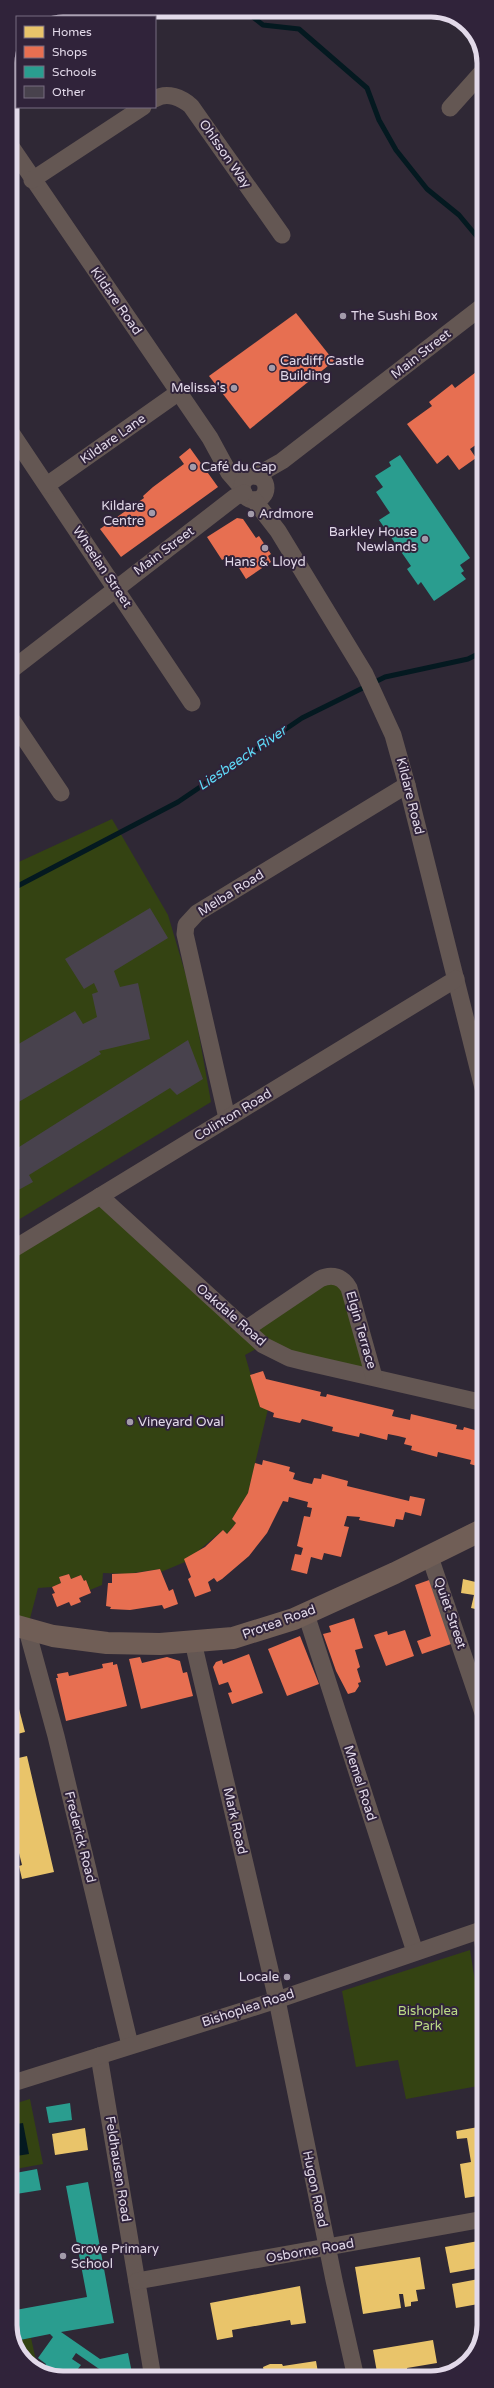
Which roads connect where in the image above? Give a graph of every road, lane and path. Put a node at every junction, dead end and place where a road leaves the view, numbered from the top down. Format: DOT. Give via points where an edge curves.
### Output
graph roads {
  1 [pos="477,78"];
  2 [pos="156,99"];
  3 [pos="141,108"];
  4 [pos="450,108"];
  5 [pos="17,159"];
  6 [pos="32,180"];
  7 [pos="282,235"];
  8 [pos="477,310"];
  9 [pos="179,392"];
  10 [pos="17,441"];
  11 [pos="47,485"];
  12 [pos="254,487"];
  13 [pos="116,588"];
  14 [pos="17,666"];
  15 [pos="192,703"];
  16 [pos="17,727"];
  17 [pos="408,785"];
  18 [pos="61,793"];
  19 [pos="456,980"];
  20 [pos="477,1061"];
  21 [pos="228,1118"];
  22 [pos="100,1196"];
  23 [pos="17,1247"];
  24 [pos="246,1329"];
  25 [pos="374,1377"];
  26 [pos="477,1401"];
  27 [pos="477,1535"];
  28 [pos="430,1556"];
  29 [pos="306,1614"];
  30 [pos="19,1627"];
  31 [pos="193,1642"];
  32 [pos="477,1695"];
  33 [pos="477,1932"];
  34 [pos="415,1952"];
  35 [pos="277,2000"];
  36 [pos="130,2045"];
  37 [pos="99,2056"];
  38 [pos="17,2082"];
  39 [pos="477,2220"];
  40 [pos="327,2248"];
  41 [pos="137,2281"];
  42 [pos="152,2371"];
  43 [pos="354,2371"];
  1 -- 4 [label="street"];
  2 -- 7 [label="street, Ohlsson Way" via="179,97 191,106"];
  3 -- 6 [label="street"];
  5 -- 6 [label="street, Kildare Road"];
  6 -- 9 [label="street, Kildare Road"];
  8 -- 12 [label="street, Main Street" via="282,461"];
  9 -- 11 [label="street, Kildare Lane"];
  9 -- 12 [label="street, Kildare Road" via="222,457"];
  10 -- 11 [label="street, Wheelan Street"];
  11 -- 13 [label="street, Wheelan Street"];
  12 -- 13 [label="street, Main Street" via="235,497"];
  12 -- 17 [label="street, Kildare Road" via="379,701"];
  13 -- 14 [label="street, Main Street"];
  13 -- 15 [label="street, Wheelan Street"];
  16 -- 18 [label="street"];
  17 -- 19 [label="street, Kildare Road"];
  17 -- 21 [label="street, Melba Road" via="197,913 186,925 185,934"];
  19 -- 20 [label="street, Kildare Road"];
  19 -- 21 [label="street, Colinton Road"];
  21 -- 22 [label="street, Colinton Road"];
  22 -- 23 [label="street, Colinton Road"];
  22 -- 24 [label="street, Oakdale Road"];
  24 -- 25 [label="street, Oakdale Road" via="263,1345 289,1358"];
  24 -- 25 [label="street, Elgin Terrace" via="320,1278 337,1277 349,1288"];
  25 -- 26 [label="street, Oakdale Road"];
  27 -- 28 [label="main road, Protea Road"];
  28 -- 29 [label="main road, Protea Road"];
  28 -- 32 [label="street, Quiet Street"];
  29 -- 31 [label="main road, Protea Road" via="251,1634"];
  29 -- 34 [label="street, Memel Road"];
  30 -- 31 [label="main road, Protea Road" via="66,1639 107,1643"];
  30 -- 36 [label="street, Frederick Road" via="56,1736"];
  31 -- 35 [label="street, Mark Road"];
  33 -- 34 [label="street, Bishoplea Road"];
  34 -- 35 [label="street, Bishoplea Road"];
  35 -- 36 [label="street, Bishoplea Road"];
  35 -- 40 [label="street, Hugon Road"];
  36 -- 37 [label="street, Bishoplea Road"];
  37 -- 38 [label="street, Bishoplea Road"];
  37 -- 41 [label="street, Feldhausen Road"];
  39 -- 40 [label="street, Osborne Road"];
  40 -- 41 [label="street, Osborne Road"];
  40 -- 43 [label="street, Hugon Road"];
  41 -- 42 [label="street, Feldhausen Road"];
}
